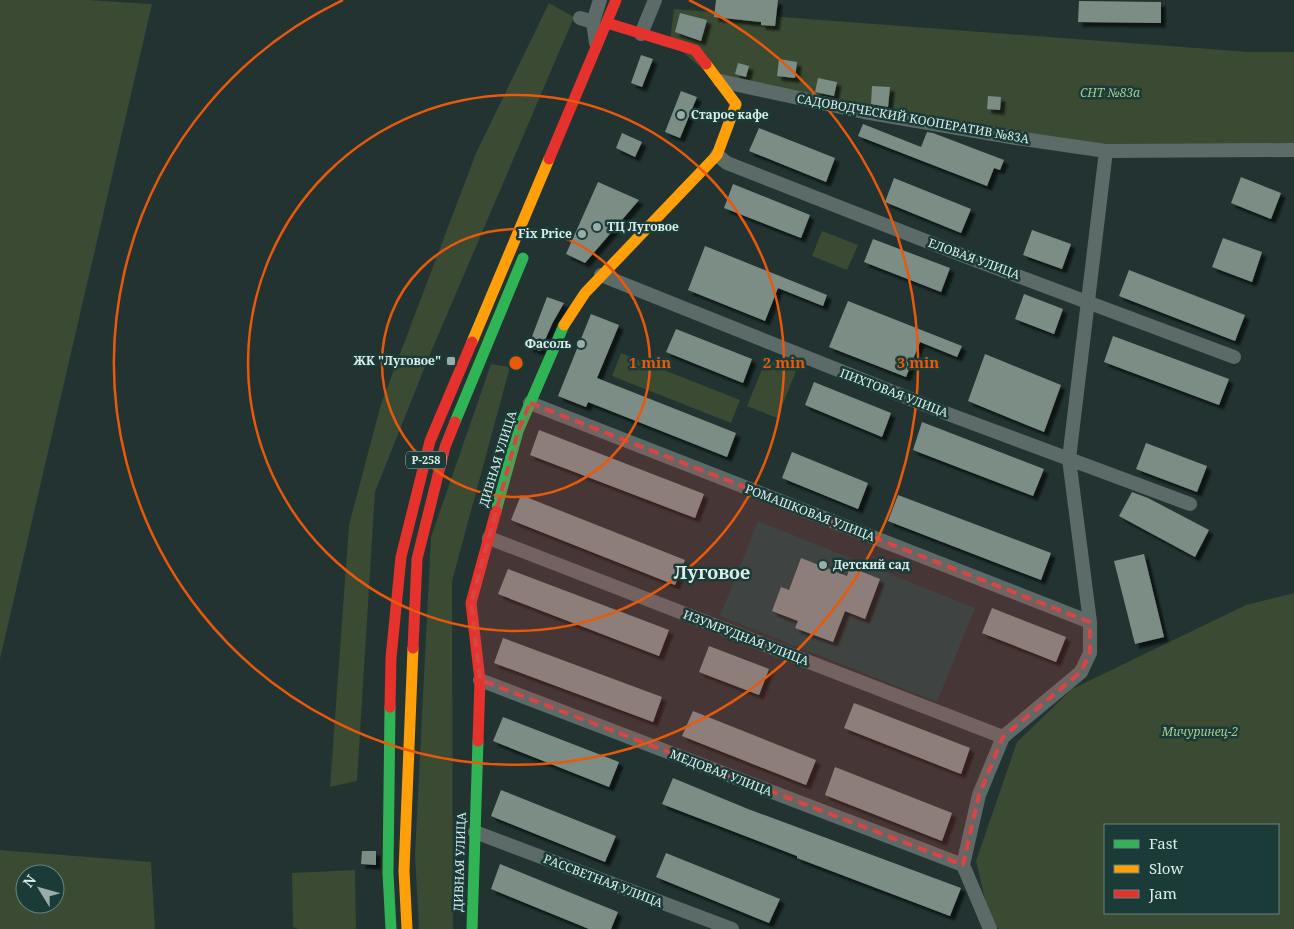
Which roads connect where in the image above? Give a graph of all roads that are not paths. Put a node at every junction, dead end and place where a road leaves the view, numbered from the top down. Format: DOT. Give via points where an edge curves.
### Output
graph roads {
  1 [pos="600,0"];
  2 [pos="616,0"];
  3 [pos="655,0"];
  4 [pos="625,14"];
  5 [pos="593,21"];
  6 [pos="617,32"];
  7 [pos="641,34"];
  8 [pos="596,46"];
  9 [pos="720,81"];
  10 [pos="1294,150"];
  11 [pos="1106,151"];
  12 [pos="717,155"];
  13 [pos="526,249"];
  14 [pos="601,275"];
  15 [pos="1088,301"];
  16 [pos="1234,356"];
  17 [pos="530,404"];
  18 [pos="1069,459"];
  19 [pos="1190,504"];
  20 [pos="489,538"];
  21 [pos="1090,622"];
  22 [pos="480,680"];
  23 [pos="1003,737"];
  24 [pos="475,832"];
  25 [pos="963,865"];
  26 [pos="391,929"];
  27 [pos="406,929"];
  28 [pos="472,929"];
  29 [pos="732,929"];
  30 [pos="990,929"];
  1 -- 5 [label="street"];
  2 -- 5 [label="main road"];
  3 -- 7 [label="street"];
  4 -- 6 [label="main road"];
  5 -- 6 [label="main road, ДИВНАЯ УЛИЦА"];
  5 -- 8 [label="street"];
  6 -- 7 [label="main road, ДИВНАЯ УЛИЦА"];
  7 -- 9 [label="main road, ДИВНАЯ УЛИЦА" via="695,50"];
  8 -- 26 [label="main road, Р-258" via="430,441 401,557 391,658 388,873"];
  9 -- 11 [label="street, САДОВОДЧЕСКИЙ КООПЕРАТИВ №83А" via="864,112"];
  9 -- 12 [label="main road, ДИВНАЯ УЛИЦА" via="736,104"];
  10 -- 11 [label="street, САДОВОДЧЕСКИЙ КООПЕРАТИВ №83А"];
  11 -- 15 [label="street"];
  12 -- 14 [label="main road, ДИВНАЯ УЛИЦА"];
  12 -- 15 [label="street, ЕЛОВАЯ УЛИЦА" via="727,163 828,203"];
  13 -- 27 [label="main road" via="445,447 417,559 404,871"];
  14 -- 17 [label="main road, ДИВНАЯ УЛИЦА" via="563,327"];
  14 -- 18 [label="street, ПИХТОВАЯ УЛИЦА"];
  15 -- 16 [label="street, ЕЛОВАЯ УЛИЦА"];
  15 -- 18 [label="street"];
  17 -- 20 [label="main road, ДИВНАЯ УЛИЦА" via="518,431"];
  17 -- 21 [label="street, РОМАШКОВАЯ УЛИЦА"];
  18 -- 19 [label="street, ПИХТОВАЯ УЛИЦА"];
  18 -- 21 [label="street"];
  20 -- 22 [label="main road, ДИВНАЯ УЛИЦА" via="471,603"];
  20 -- 23 [label="street, ИЗУМРУДНАЯ УЛИЦА"];
  21 -- 23 [label="street" via="1090,654 1081,672"];
  22 -- 24 [label="main road, ДИВНАЯ УЛИЦА"];
  22 -- 25 [label="street, МЕДОВАЯ УЛИЦА"];
  23 -- 25 [label="street" via="979,795"];
  24 -- 28 [label="main road, ДИВНАЯ УЛИЦА"];
  24 -- 29 [label="street, РАССВЕТНАЯ УЛИЦА"];
  25 -- 30 [label="street"];
}
